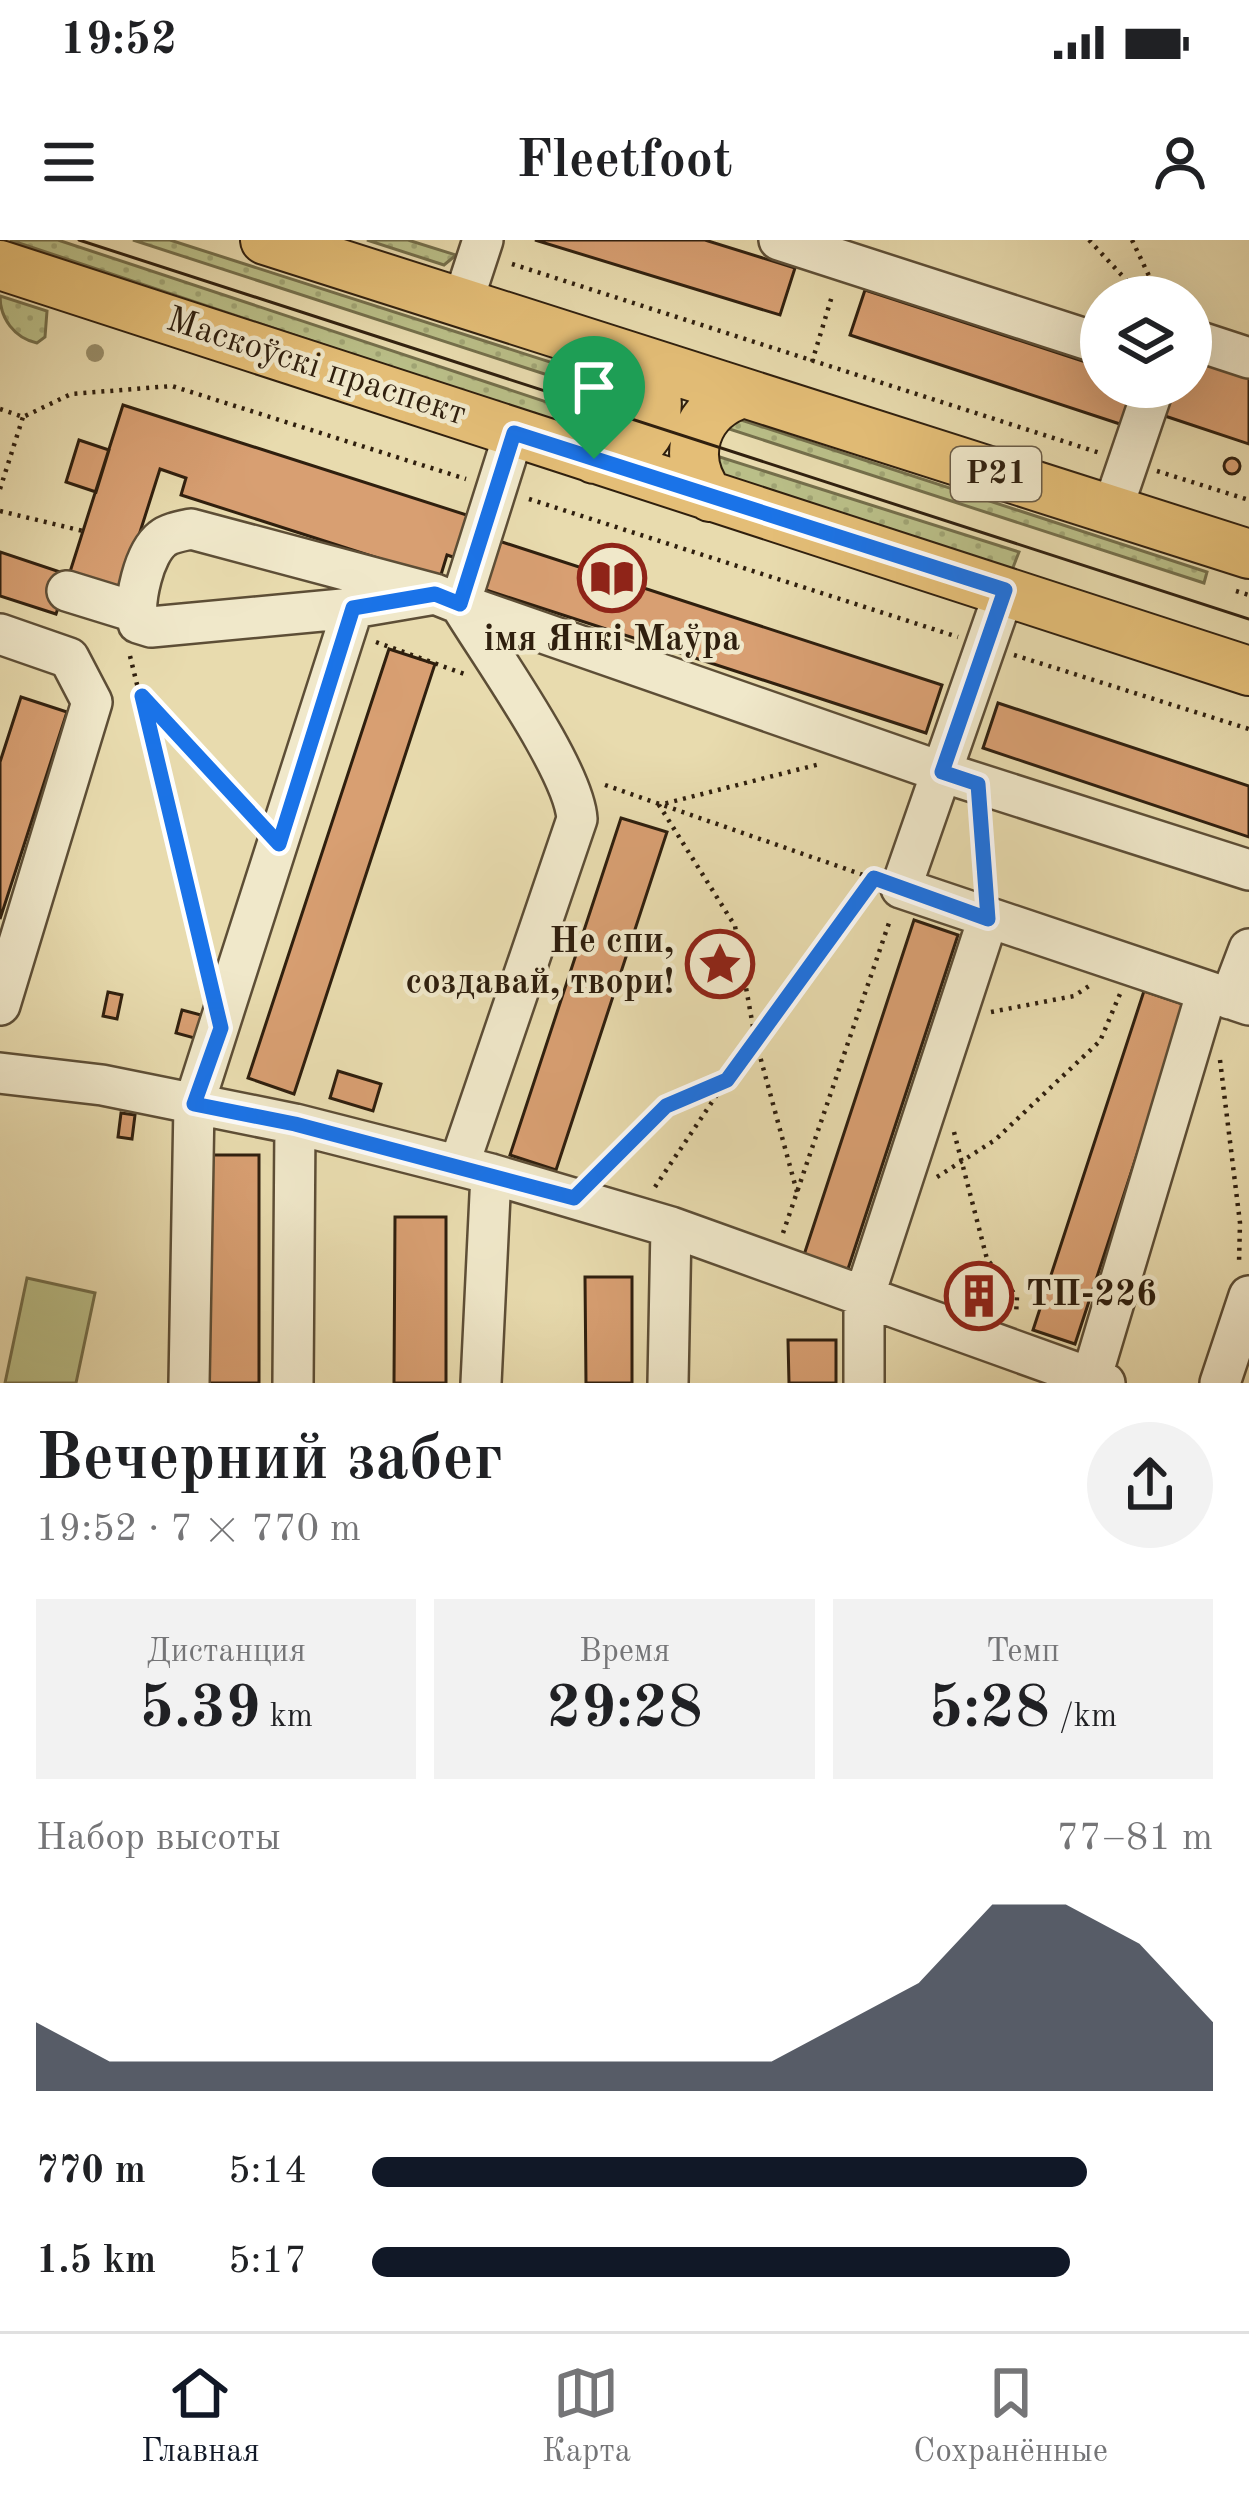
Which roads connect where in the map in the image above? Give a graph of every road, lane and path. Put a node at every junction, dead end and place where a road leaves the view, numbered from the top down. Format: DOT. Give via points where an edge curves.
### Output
graph roads {
  1 [pos="265,240"];
  2 [pos="779,240"];
  3 [pos="1089,240"];
  4 [pos="1132,240"];
  5 [pos="481,247"];
  6 [pos="0,265"];
  7 [pos="844,265"];
  8 [pos="1122,276"];
  9 [pos="1149,276"];
  10 [pos="462,304"];
  11 [pos="1080,338"];
  12 [pos="1212,346"];
  13 [pos="630,357"];
  14 [pos="1249,358"];
  15 [pos="812,362"];
  16 [pos="743,393"];
  17 [pos="1147,408"];
  18 [pos="0,409"];
  19 [pos="23,417"];
  20 [pos="514,433"];
  21 [pos="594,459"];
  22 [pos="1130,463"];
  23 [pos="495,488"];
  24 [pos="0,489"];
  25 [pos="710,497"];
  26 [pos="1249,500"];
  27 [pos="0,511"];
  28 [pos="1112,511"];
  29 [pos="83,531"];
  30 [pos="1249,554"];
  31 [pos="1005,590"];
  32 [pos="67,591"];
  33 [pos="448,599"];
  34 [pos="349,619"];
  35 [pos="130,626"];
  36 [pos="0,634"];
  37 [pos="986,646"];
  38 [pos="1249,671"];
  39 [pos="512,691"];
  40 [pos="142,696"];
  41 [pos="1249,729"];
  42 [pos="877,750"];
  43 [pos="559,770"];
  44 [pos="960,778"];
  45 [pos="659,805"];
  46 [pos="279,844"];
  47 [pos="1249,870"];
  48 [pos="888,883"];
  49 [pos="988,919"];
  50 [pos="1249,949"];
  51 [pos="206,962"];
  52 [pos="1128,965"];
  53 [pos="1222,1001"];
  54 [pos="0,1005"];
  55 [pos="955,1020"];
  56 [pos="755,1037"];
  57 [pos="0,1073"];
  58 [pos="727,1080"];
  59 [pos="194,1104"];
  60 [pos="295,1124"];
  61 [pos="954,1132"];
  62 [pos="959,1163"];
  63 [pos="475,1170"];
  64 [pos="797,1192"];
  65 [pos="574,1198"];
  66 [pos="895,1204"];
  67 [pos="653,1221"];
  68 [pos="771,1267"];
  69 [pos="1244,1281"];
  70 [pos="864,1297"];
  71 [pos="1015,1351"];
  72 [pos="1098,1381"];
  73 [pos="189,1383"];
  74 [pos="293,1383"];
  75 [pos="482,1383"];
  76 [pos="668,1383"];
  77 [pos="864,1383"];
  78 [pos="1220,1383"];
  1 -- 10 [label="main road, Р21"];
  2 -- 7 [label="street"];
  3 -- 8 [label="path"];
  4 -- 9 [label="path"];
  5 -- 10 [label="street"];
  5 -- 15 [label="path"];
  6 -- 20 [label="main road, Маскоўскі праспект"];
  7 -- 11 [label="street"];
  7 -- 15 [label="path"];
  10 -- 13 [label="main road, Р21"];
  12 -- 14 [label="street"];
  13 -- 16 [label="main road, Р21"];
  13 -- 21 [label="main road" via="654,384 656,420 632,452"];
  15 -- 22 [label="path"];
  16 -- 25 [label="main road" via="715,407 696,433 693,460"];
  16 -- 28 [label="main road, Р21"];
  17 -- 22 [label="street"];
  18 -- 19 [label="path"];
  19 -- 23 [label="path" via="71,394 172,386"];
  19 -- 24 [label="path"];
  20 -- 21 [label="main road, Маскоўскі праспект"];
  20 -- 23 [label="street"];
  21 -- 25 [label="main road, Маскоўскі праспект"];
  22 -- 26 [label="path"];
  22 -- 28 [label="street"];
  23 -- 33 [label="street"];
  23 -- 37 [label="path"];
  25 -- 31 [label="main road, Маскоўскі праспект"];
  27 -- 29 [label="path"];
  28 -- 30 [label="main road, Р21"];
  31 -- 37 [label="street"];
  31 -- 38 [label="main road, Маскоўскі праспект"];
  32 -- 35 [label="street"];
  33 -- 34 [label="street"];
  33 -- 35 [label="street" via="191,529 164,537 149,556"];
  33 -- 39 [label="street"];
  33 -- 42 [label="street"];
  34 -- 35 [label="street"];
  34 -- 39 [label="path"];
  34 -- 46 [label="street"];
  35 -- 40 [label="path"];
  36 -- 54 [label="street" via="69,658 92,702"];
  37 -- 41 [label="path"];
  37 -- 44 [label="street"];
  39 -- 43 [label="street"];
  40 -- 46 [label="path"];
  40 -- 51 [label="path"];
  42 -- 44 [label="street"];
  42 -- 45 [label="path"];
  43 -- 45 [label="path"];
  43 -- 63 [label="street" via="577,819"];
  44 -- 47 [label="street"];
  44 -- 48 [label="street"];
  44 -- 49 [label="path"];
  45 -- 48 [label="path"];
  45 -- 56 [label="path" via="735,926"];
  46 -- 59 [label="street"];
  48 -- 49 [label="street"];
  48 -- 56 [label="path"];
  48 -- 64 [label="path"];
  49 -- 52 [label="street"];
  49 -- 55 [label="street"];
  50 -- 53 [label="street"];
  52 -- 53 [label="street"];
  52 -- 55 [label="path" via="1074,996"];
  52 -- 62 [label="path" via="1100,1041 995,1140"];
  53 -- 69 [label="path"];
  53 -- 72 [label="street"];
  55 -- 66 [label="street"];
  56 -- 58 [label="path"];
  56 -- 64 [label="path"];
  57 -- 59 [label="street"];
  58 -- 65 [label="path" via="666,1106"];
  58 -- 67 [label="path"];
  59 -- 60 [label="street"];
  59 -- 73 [label="street"];
  60 -- 63 [label="street"];
  60 -- 74 [label="street"];
  61 -- 62 [label="path"];
  62 -- 66 [label="path"];
  62 -- 71 [label="path" via="987,1259 1017,1298"];
  63 -- 65 [label="street"];
  63 -- 75 [label="street"];
  64 -- 68 [label="path"];
  65 -- 67 [label="street"];
  66 -- 70 [label="street"];
  67 -- 68 [label="street"];
  67 -- 76 [label="street"];
  68 -- 70 [label="street"];
  69 -- 78 [label="street"];
  70 -- 71 [label="street"];
  70 -- 77 [label="street"];
  71 -- 72 [label="street"];
}
